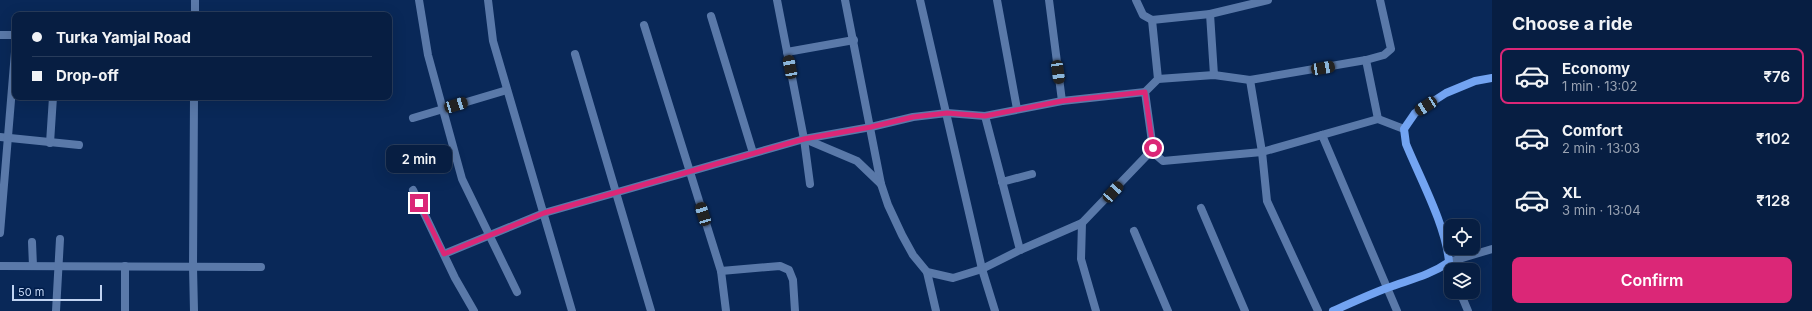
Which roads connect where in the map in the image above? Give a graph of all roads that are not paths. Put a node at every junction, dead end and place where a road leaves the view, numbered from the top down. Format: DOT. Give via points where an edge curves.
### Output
graph roads {
  1 [pos="195,0"];
  2 [pos="419,0"];
  3 [pos="488,0"];
  4 [pos="777,0"];
  5 [pos="845,0"];
  6 [pos="920,0"];
  7 [pos="997,0"];
  8 [pos="1049,0"];
  9 [pos="1136,0"];
  10 [pos="1268,0"];
  11 [pos="1380,0"];
  12 [pos="195,12"];
  13 [pos="1210,14"];
  14 [pos="711,16"];
  15 [pos="1152,20"];
  16 [pos="644,25"];
  17 [pos="0,35"];
  18 [pos="12,35"];
  19 [pos="854,40"];
  20 [pos="787,52"];
  21 [pos="575,54"];
  22 [pos="1366,60"];
  23 [pos="1214,75"];
  24 [pos="1492,78"];
  25 [pos="1158,79"];
  26 [pos="1250,80"];
  27 [pos="507,90"];
  28 [pos="1145,92"];
  29 [pos="12,94"];
  30 [pos="53,100"];
  31 [pos="194,100"];
  32 [pos="1062,101"];
  33 [pos="443,109"];
  34 [pos="1017,109"];
  35 [pos="947,113"];
  36 [pos="985,116"];
  37 [pos="413,118"];
  38 [pos="1378,119"];
  39 [pos="871,127"];
  40 [pos="1404,129"];
  41 [pos="1322,135"];
  42 [pos="0,137"];
  43 [pos="9,137"];
  44 [pos="804,139"];
  45 [pos="50,143"];
  46 [pos="79,145"];
  47 [pos="1153,148"];
  48 [pos="1262,152"];
  49 [pos="753,153"];
  50 [pos="690,171"];
  51 [pos="1032,174"];
  52 [pos="1002,182"];
  53 [pos="810,184"];
  54 [pos="881,184"];
  55 [pos="413,190"];
  56 [pos="616,192"];
  57 [pos="1201,208"];
  58 [pos="544,213"];
  59 [pos="1082,223"];
  60 [pos="1134,231"];
  61 [pos="0,233"];
  62 [pos="488,236"];
  63 [pos="60,239"];
  64 [pos="32,242"];
  65 [pos="1492,249"];
  66 [pos="1020,250"];
  67 [pos="444,254"];
  68 [pos="1450,263"];
  69 [pos="1457,263"];
  70 [pos="0,266"];
  71 [pos="33,266"];
  72 [pos="59,266"];
  73 [pos="126,266"];
  74 [pos="192,267"];
  75 [pos="261,267"];
  76 [pos="1444,268"];
  77 [pos="982,270"];
  78 [pos="720,271"];
  79 [pos="927,272"];
  80 [pos="1387,288"];
  81 [pos="517,292"];
  82 [pos="1463,299"];
  83 [pos="56,311"];
  84 [pos="125,311"];
  85 [pos="194,311"];
  86 [pos="474,311"];
  87 [pos="572,311"];
  88 [pos="651,311"];
  89 [pos="726,311"];
  90 [pos="795,311"];
  91 [pos="936,311"];
  92 [pos="995,311"];
  93 [pos="1096,311"];
  94 [pos="1168,311"];
  95 [pos="1245,311"];
  96 [pos="1318,311"];
  97 [pos="1333,311"];
  98 [pos="1397,311"];
  99 [pos="1468,311"];
  1 -- 12 [label="street"];
  2 -- 33 [label="street" via="428,55"];
  3 -- 27 [label="street" via="493,41"];
  4 -- 20 [label="street"];
  5 -- 19 [label="street"];
  6 -- 35 [label="street"];
  7 -- 34 [label="street"];
  8 -- 32 [label="street"];
  9 -- 15 [label="street" via="1143,15"];
  10 -- 13 [label="street"];
  11 -- 22 [label="street" via="1391,49 1384,55"];
  13 -- 15 [label="street"];
  13 -- 23 [label="street"];
  14 -- 49 [label="street"];
  15 -- 25 [label="street"];
  16 -- 50 [label="street"];
  17 -- 18 [label="street"];
  19 -- 20 [label="street"];
  19 -- 39 [label="street"];
  20 -- 44 [label="street"];
  21 -- 56 [label="street"];
  22 -- 26 [label="street"];
  22 -- 38 [label="street"];
  23 -- 25 [label="street"];
  23 -- 26 [label="street"];
  24 -- 40 [label="main road" via="1475,81 1446,93 1415,113"];
  25 -- 28 [label="street"];
  26 -- 48 [label="street"];
  27 -- 33 [label="street"];
  27 -- 58 [label="street"];
  28 -- 32 [label="street"];
  28 -- 47 [label="street"];
  29 -- 43 [label="street"];
  30 -- 45 [label="street"];
  31 -- 74 [label="street"];
  32 -- 34 [label="street"];
  33 -- 37 [label="street"];
  33 -- 62 [label="street" via="462,179"];
  34 -- 36 [label="street"];
  35 -- 36 [label="street"];
  35 -- 39 [label="street" via="913,117"];
  35 -- 77 [label="street"];
  36 -- 52 [label="street"];
  38 -- 40 [label="street"];
  38 -- 41 [label="street"];
  39 -- 44 [label="street"];
  39 -- 54 [label="street"];
  40 -- 68 [label="main road" via="1406,144 1448,249"];
  41 -- 48 [label="street"];
  41 -- 80 [label="street"];
  42 -- 43 [label="street"];
  43 -- 45 [label="street"];
  43 -- 61 [label="street"];
  44 -- 49 [label="street"];
  44 -- 53 [label="street"];
  44 -- 54 [label="street" via="857,161"];
  45 -- 46 [label="street"];
  47 -- 48 [label="street" via="1163,161"];
  47 -- 59 [label="street"];
  48 -- 96 [label="street" via="1267,201"];
  49 -- 50 [label="street"];
  50 -- 56 [label="street"];
  50 -- 78 [label="street"];
  51 -- 52 [label="street"];
  52 -- 66 [label="street"];
  54 -- 79 [label="street" via="902,235 913,255"];
  55 -- 67 [label="street"];
  56 -- 58 [label="street"];
  56 -- 88 [label="street"];
  57 -- 95 [label="street"];
  58 -- 62 [label="street"];
  58 -- 87 [label="street"];
  59 -- 66 [label="street"];
  59 -- 93 [label="street" via="1081,259"];
  60 -- 94 [label="street"];
  62 -- 67 [label="street"];
  62 -- 81 [label="street"];
  63 -- 72 [label="street"];
  64 -- 71 [label="street"];
  65 -- 69 [label="street"];
  66 -- 77 [label="street"];
  67 -- 86 [label="street"];
  70 -- 71 [label="street"];
  71 -- 72 [label="street"];
  72 -- 73 [label="street"];
  72 -- 83 [label="street"];
  73 -- 74 [label="street"];
  73 -- 84 [label="street"];
  74 -- 75 [label="street"];
  74 -- 85 [label="street"];
  76 -- 80 [label="main road"];
  77 -- 79 [label="street" via="953,278"];
  77 -- 92 [label="street"];
  78 -- 89 [label="street"];
  78 -- 90 [label="street" via="780,266 789,270 793,280"];
  79 -- 91 [label="street"];
  80 -- 97 [label="main road"];
  80 -- 98 [label="street"];
  82 -- 99 [label="street"];
}
